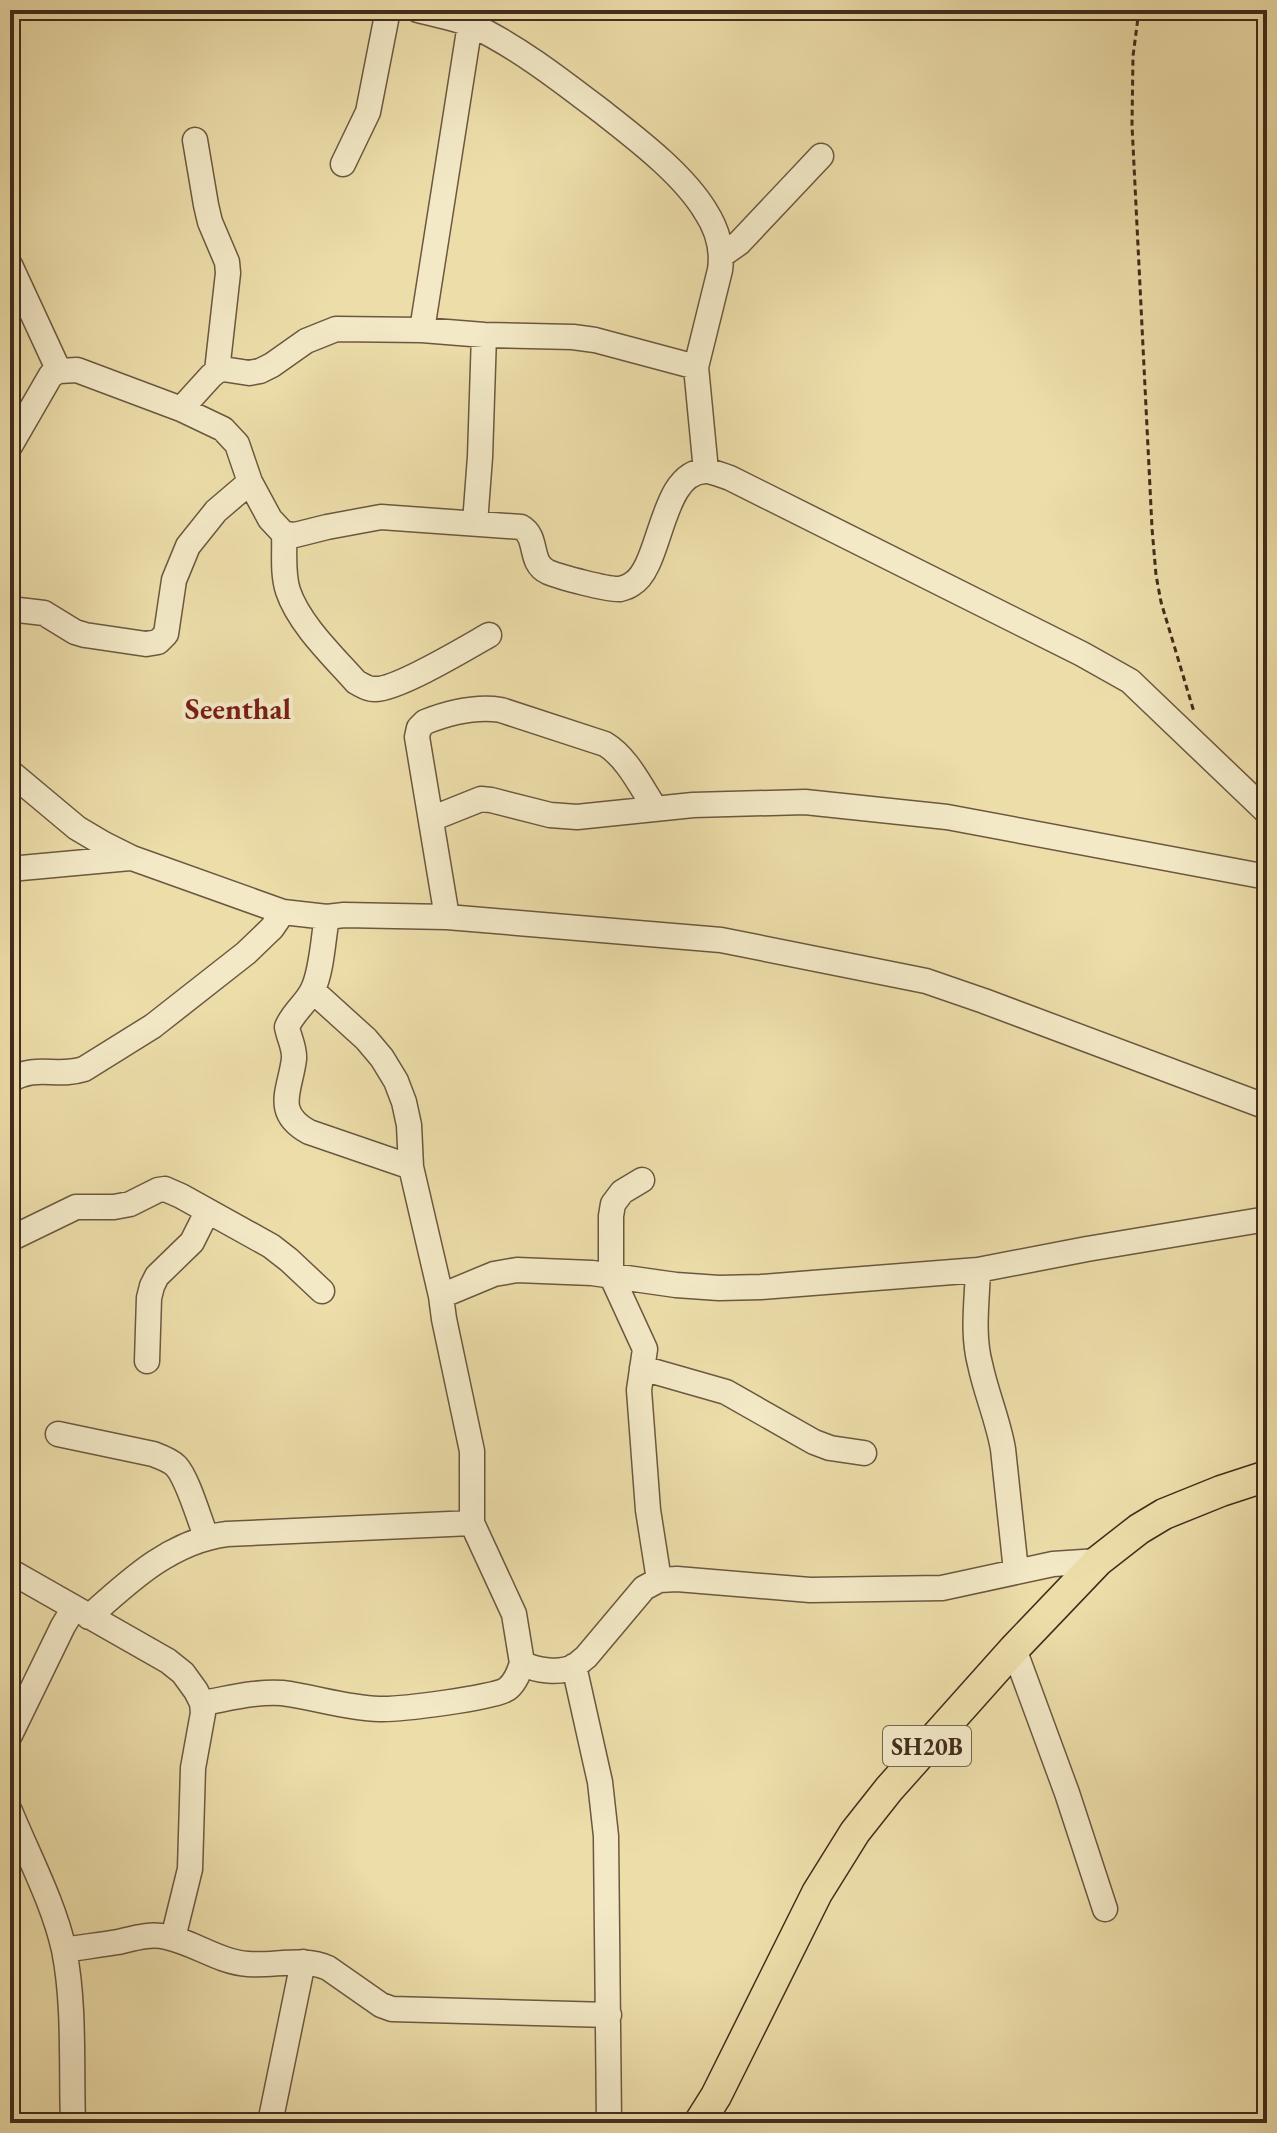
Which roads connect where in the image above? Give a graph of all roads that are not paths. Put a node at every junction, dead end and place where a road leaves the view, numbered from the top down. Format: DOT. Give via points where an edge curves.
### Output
graph roads {
  1 [pos="388,10"];
  2 [pos="418,10"];
  3 [pos="473,17"];
  4 [pos="195,140"];
  5 [pos="821,156"];
  6 [pos="343,164"];
  7 [pos="722,255"];
  8 [pos="10,265"];
  9 [pos="422,330"];
  10 [pos="484,335"];
  11 [pos="696,367"];
  12 [pos="59,371"];
  13 [pos="217,371"];
  14 [pos="181,409"];
  15 [pos="10,446"];
  16 [pos="706,471"];
  17 [pos="250,482"];
  18 [pos="475,523"];
  19 [pos="284,534"];
  20 [pos="10,609"];
  21 [pos="489,635"];
  22 [pos="10,772"];
  23 [pos="655,808"];
  24 [pos="1267,812"];
  25 [pos="431,819"];
  26 [pos="132,858"];
  27 [pos="10,869"];
  28 [pos="1267,877"];
  29 [pos="283,912"];
  30 [pos="327,917"];
  31 [pos="447,917"];
  32 [pos="313,991"];
  33 [pos="10,1080"];
  34 [pos="1267,1107"];
  35 [pos="411,1167"];
  36 [pos="642,1180"];
  37 [pos="207,1212"];
  38 [pos="1267,1219"];
  39 [pos="10,1239"];
  40 [pos="978,1270"];
  41 [pos="611,1275"];
  42 [pos="322,1291"];
  43 [pos="441,1296"];
  44 [pos="147,1361"];
  45 [pos="642,1368"];
  46 [pos="58,1434"];
  47 [pos="864,1453"];
  48 [pos="1267,1476"];
  49 [pos="472,1523"];
  50 [pos="206,1536"];
  51 [pos="1098,1561"];
  52 [pos="10,1571"];
  53 [pos="1016,1571"];
  54 [pos="659,1580"];
  55 [pos="82,1612"];
  56 [pos="1014,1649"];
  57 [pos="522,1663"];
  58 [pos="574,1666"];
  59 [pos="21,1688"];
  60 [pos="202,1703"];
  61 [pos="10,1735"];
  62 [pos="10,1811"];
  63 [pos="1105,1909"];
  64 [pos="173,1938"];
  65 [pos="64,1950"];
  66 [pos="303,1962"];
  67 [pos="609,2015"];
  68 [pos="73,2123"];
  69 [pos="270,2123"];
  70 [pos="609,2123"];
  71 [pos="699,2123"];
  1 -- 6 [label="street" via="368,112"];
  2 -- 3 [label="street"];
  3 -- 7 [label="street" via="636,138 706,211"];
  3 -- 9 [label="street"];
  4 -- 13 [label="street" via="210,222 227,262"];
  5 -- 7 [label="street"];
  7 -- 11 [label="street"];
  8 -- 12 [label="street"];
  9 -- 10 [label="street"];
  9 -- 13 [label="street" via="336,329 306,341 260,371"];
  10 -- 11 [label="street" via="595,340"];
  10 -- 18 [label="street"];
  11 -- 16 [label="street"];
  12 -- 14 [label="street" via="77,370"];
  12 -- 15 [label="street" via="45,384"];
  13 -- 14 [label="street"];
  14 -- 17 [label="street" via="230,436"];
  16 -- 18 [label="street" via="678,485 643,570 634,584 620,589 539,567 527,530 521,527"];
  16 -- 24 [label="street" via="730,478 1130,681"];
  17 -- 19 [label="street"];
  17 -- 20 [label="street" via="216,511 188,546 174,580 166,634 158,642 85,635 44,613"];
  18 -- 19 [label="street" via="381,517"];
  19 -- 21 [label="street" via="287,589 293,603 315,635 365,687 383,689"];
  22 -- 26 [label="street" via="77,828"];
  23 -- 25 [label="street" via="577,817 481,799"];
  23 -- 25 [label="street" via="605,744 501,710 476,708 434,718 419,728"];
  23 -- 28 [label="street" via="805,802 947,817"];
  25 -- 31 [label="street"];
  26 -- 27 [label="street"];
  26 -- 29 [label="street"];
  29 -- 30 [label="street"];
  29 -- 33 [label="street" via="246,953 153,1026 84,1069 30,1071"];
  30 -- 31 [label="street"];
  30 -- 32 [label="street"];
  31 -- 34 [label="street" via="721,940 926,981"];
  32 -- 35 [label="street" via="366,1039 396,1081 409,1125"];
  32 -- 35 [label="street" via="287,1027 294,1052 286,1107 290,1118 309,1132"];
  35 -- 43 [label="street"];
  36 -- 41 [label="street" via="613,1204"];
  37 -- 39 [label="street" via="171,1191 158,1190 130,1204 76,1207"];
  37 -- 42 [label="street" via="271,1246"];
  37 -- 44 [label="street" via="192,1242 152,1286"];
  38 -- 40 [label="street"];
  40 -- 41 [label="street" via="719,1288"];
  40 -- 53 [label="street" via="979,1363 1000,1431"];
  41 -- 43 [label="street" via="506,1271"];
  41 -- 45 [label="street" via="643,1341"];
  43 -- 49 [label="street" via="472,1451"];
  45 -- 47 [label="street" via="726,1392 814,1442"];
  45 -- 54 [label="street" via="647,1495"];
  46 -- 50 [label="street" via="168,1460 183,1478"];
  48 -- 51 [label="main road, SH20B" via="1164,1514"];
  49 -- 50 [label="street"];
  49 -- 57 [label="street" via="514,1614"];
  50 -- 55 [label="street" via="168,1554"];
  51 -- 53 [label="street"];
  51 -- 56 [label="main road, SH20B"];
  52 -- 55 [label="street"];
  53 -- 54 [label="street" via="942,1588 913,1589 810,1590"];
  54 -- 58 [label="street" via="644,1588"];
  55 -- 59 [label="street" via="63,1626"];
  55 -- 60 [label="street" via="168,1661 183,1673"];
  56 -- 63 [label="street"];
  56 -- 71 [label="main road, SH20B" via="889,1789 836,1860"];
  57 -- 58 [label="street" via="538,1669"];
  57 -- 60 [label="street" via="507,1690 491,1696 399,1708 364,1708 280,1693"];
  58 -- 67 [label="street" via="600,1782 606,1836"];
  59 -- 61 [label="street"];
  60 -- 64 [label="street" via="193,1768 190,1869"];
  62 -- 65 [label="street"];
  64 -- 65 [label="street" via="143,1936"];
  64 -- 66 [label="street" via="234,1962"];
  65 -- 68 [label="street" via="70,1985"];
  66 -- 67 [label="street" via="328,1968 392,2009"];
  66 -- 69 [label="street"];
  67 -- 70 [label="street"];
}
